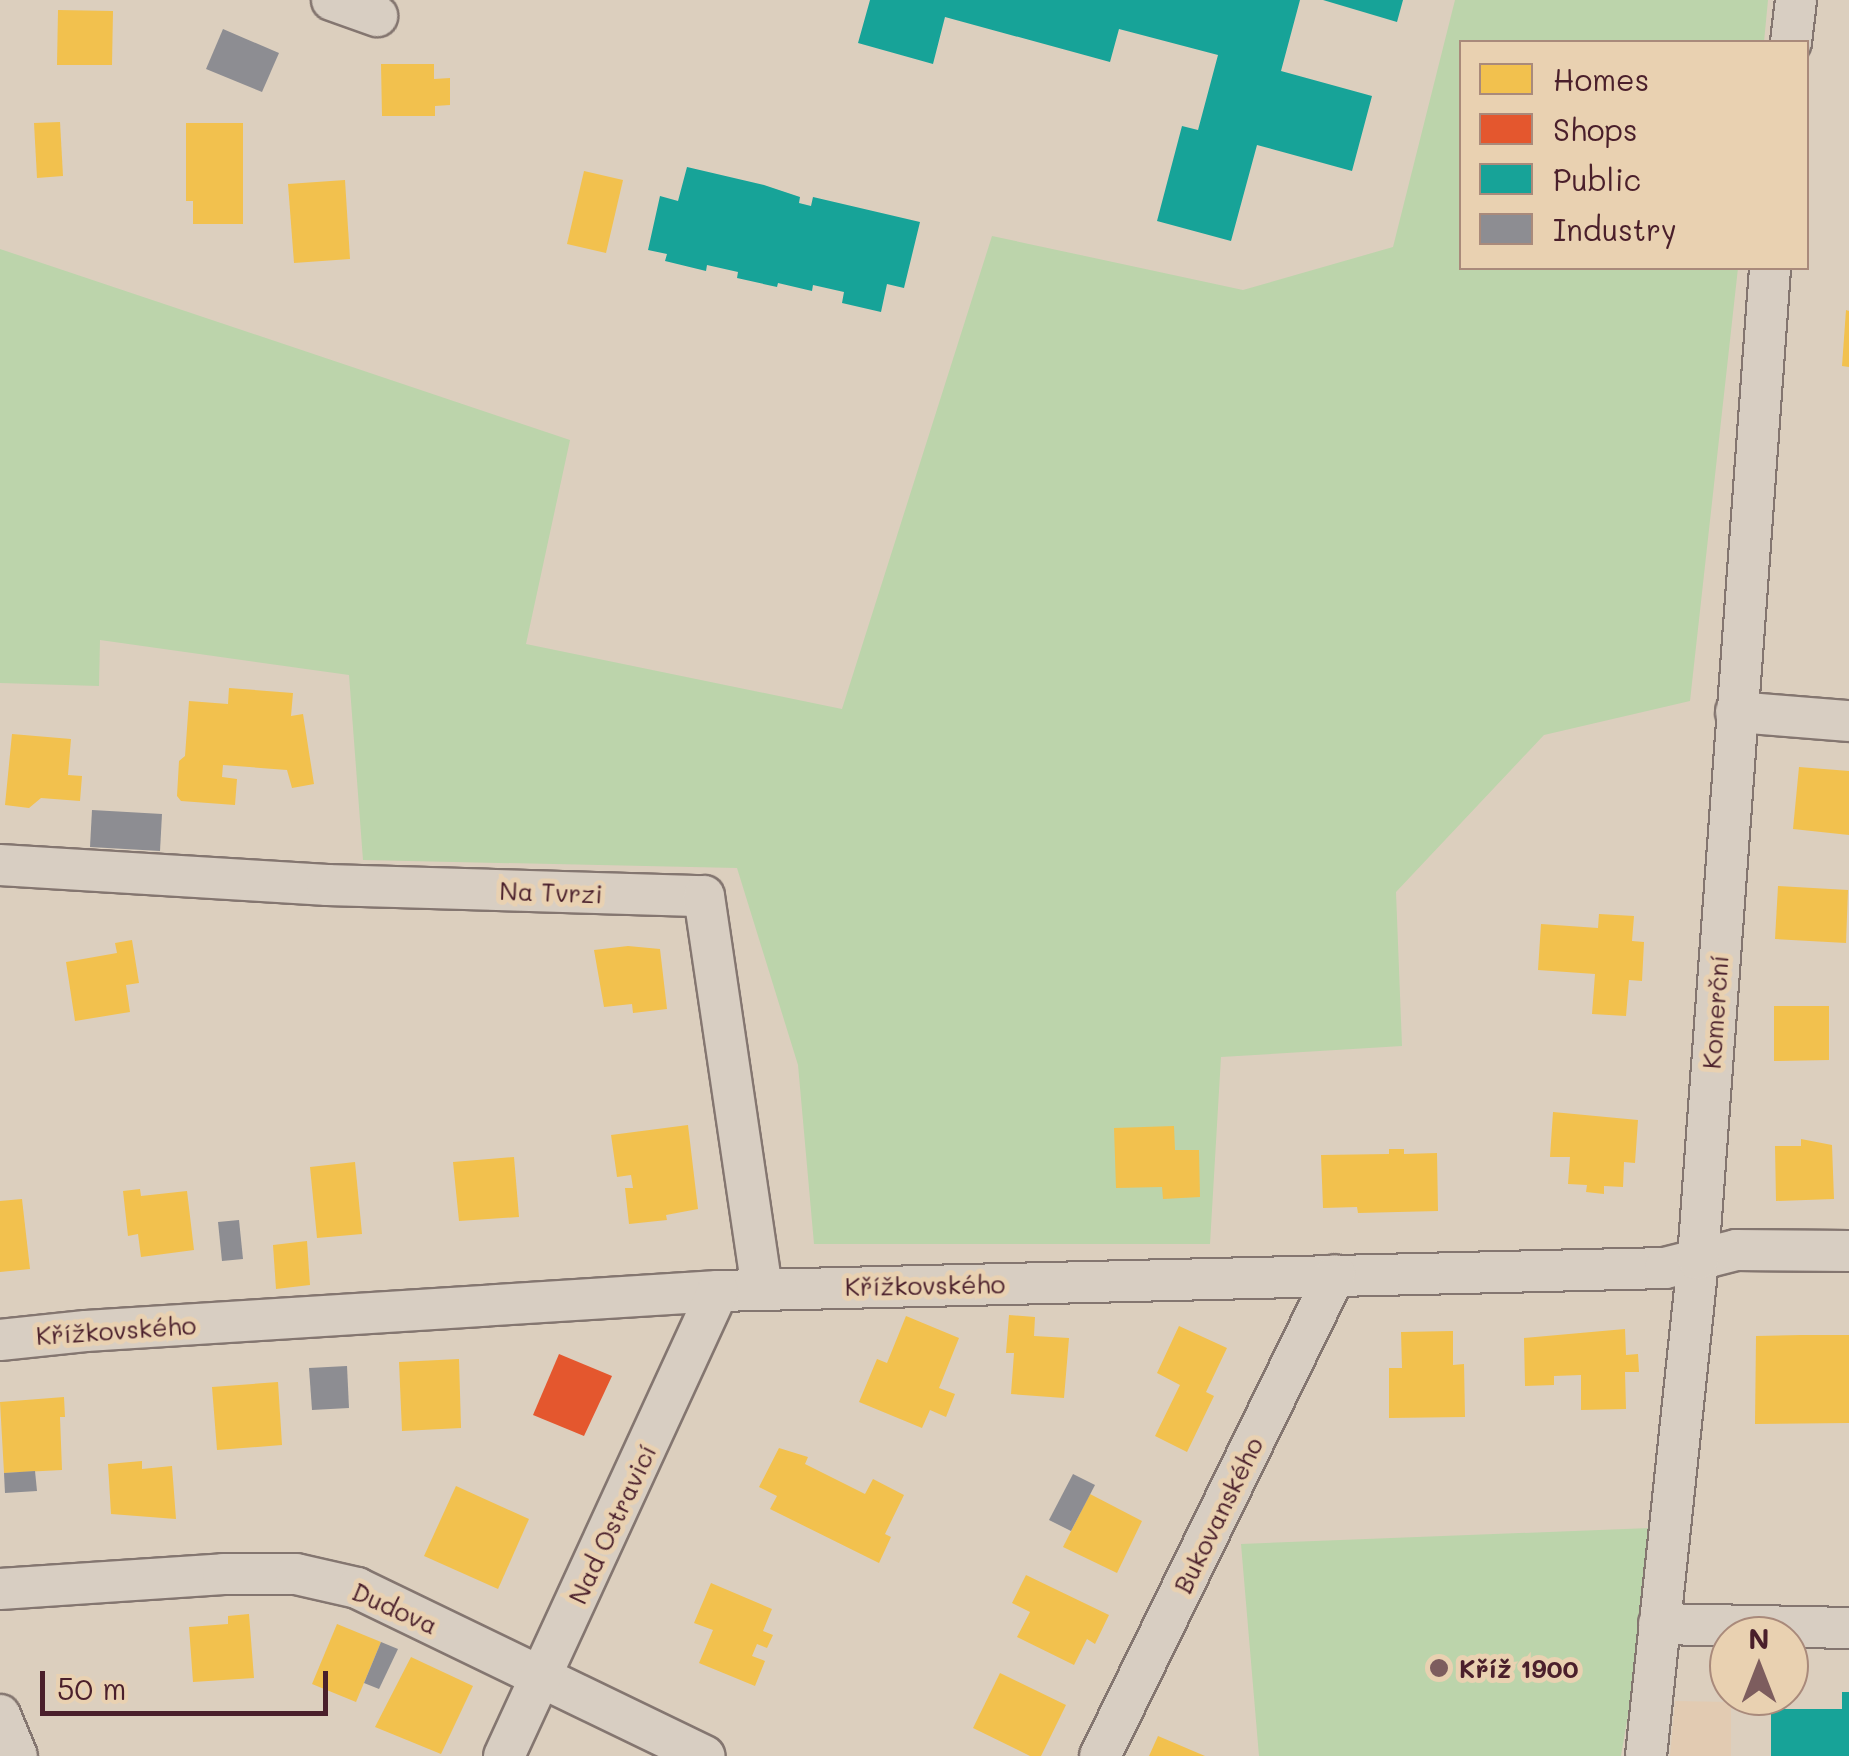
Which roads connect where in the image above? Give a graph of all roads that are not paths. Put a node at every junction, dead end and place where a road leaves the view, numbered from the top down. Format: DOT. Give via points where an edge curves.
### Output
graph roads {
  1 [pos="332,0"];
  2 [pos="1796,0"];
  3 [pos="377,16"];
  4 [pos="1791,40"];
  5 [pos="1770,270"];
  6 [pos="1736,712"];
  7 [pos="1849,721"];
  8 [pos="0,864"];
  9 [pos="1849,1251"];
  10 [pos="1698,1258"];
  11 [pos="1335,1274"];
  12 [pos="762,1289"];
  13 [pos="718,1291"];
  14 [pos="0,1340"];
  15 [pos="0,1589"];
  16 [pos="1659,1624"];
  17 [pos="1849,1628"];
  18 [pos="542,1677"];
  19 [pos="0,1715"];
  20 [pos="16,1756"];
  21 [pos="504,1756"];
  22 [pos="704,1756"];
  23 [pos="1100,1756"];
  24 [pos="1646,1756"];
  1 -- 3 [label="street"];
  2 -- 4 [label="street"];
  5 -- 6 [label="street, Komerční"];
  6 -- 7 [label="street"];
  6 -- 10 [label="street, Komerční"];
  8 -- 12 [label="street, Na Tvrzi" via="327,885 704,896"];
  9 -- 10 [label="street, Křížkovského" via="1736,1250"];
  10 -- 11 [label="street, Křížkovského" via="1664,1268"];
  10 -- 16 [label="street, Komerční"];
  11 -- 12 [label="street, Křížkovského"];
  11 -- 23 [label="street, Bukovanského"];
  12 -- 13 [label="street, Křížkovského"];
  13 -- 14 [label="street, Křížkovského"];
  13 -- 18 [label="street, Nad Ostravicí"];
  15 -- 18 [label="street, Dudova" via="296,1574 357,1588"];
  16 -- 17 [label="street"];
  16 -- 24 [label="street, Komerční"];
  18 -- 21 [label="street, Nad Ostravicí"];
  18 -- 22 [label="street, Dudova"];
  19 -- 20 [label="street"];
}
